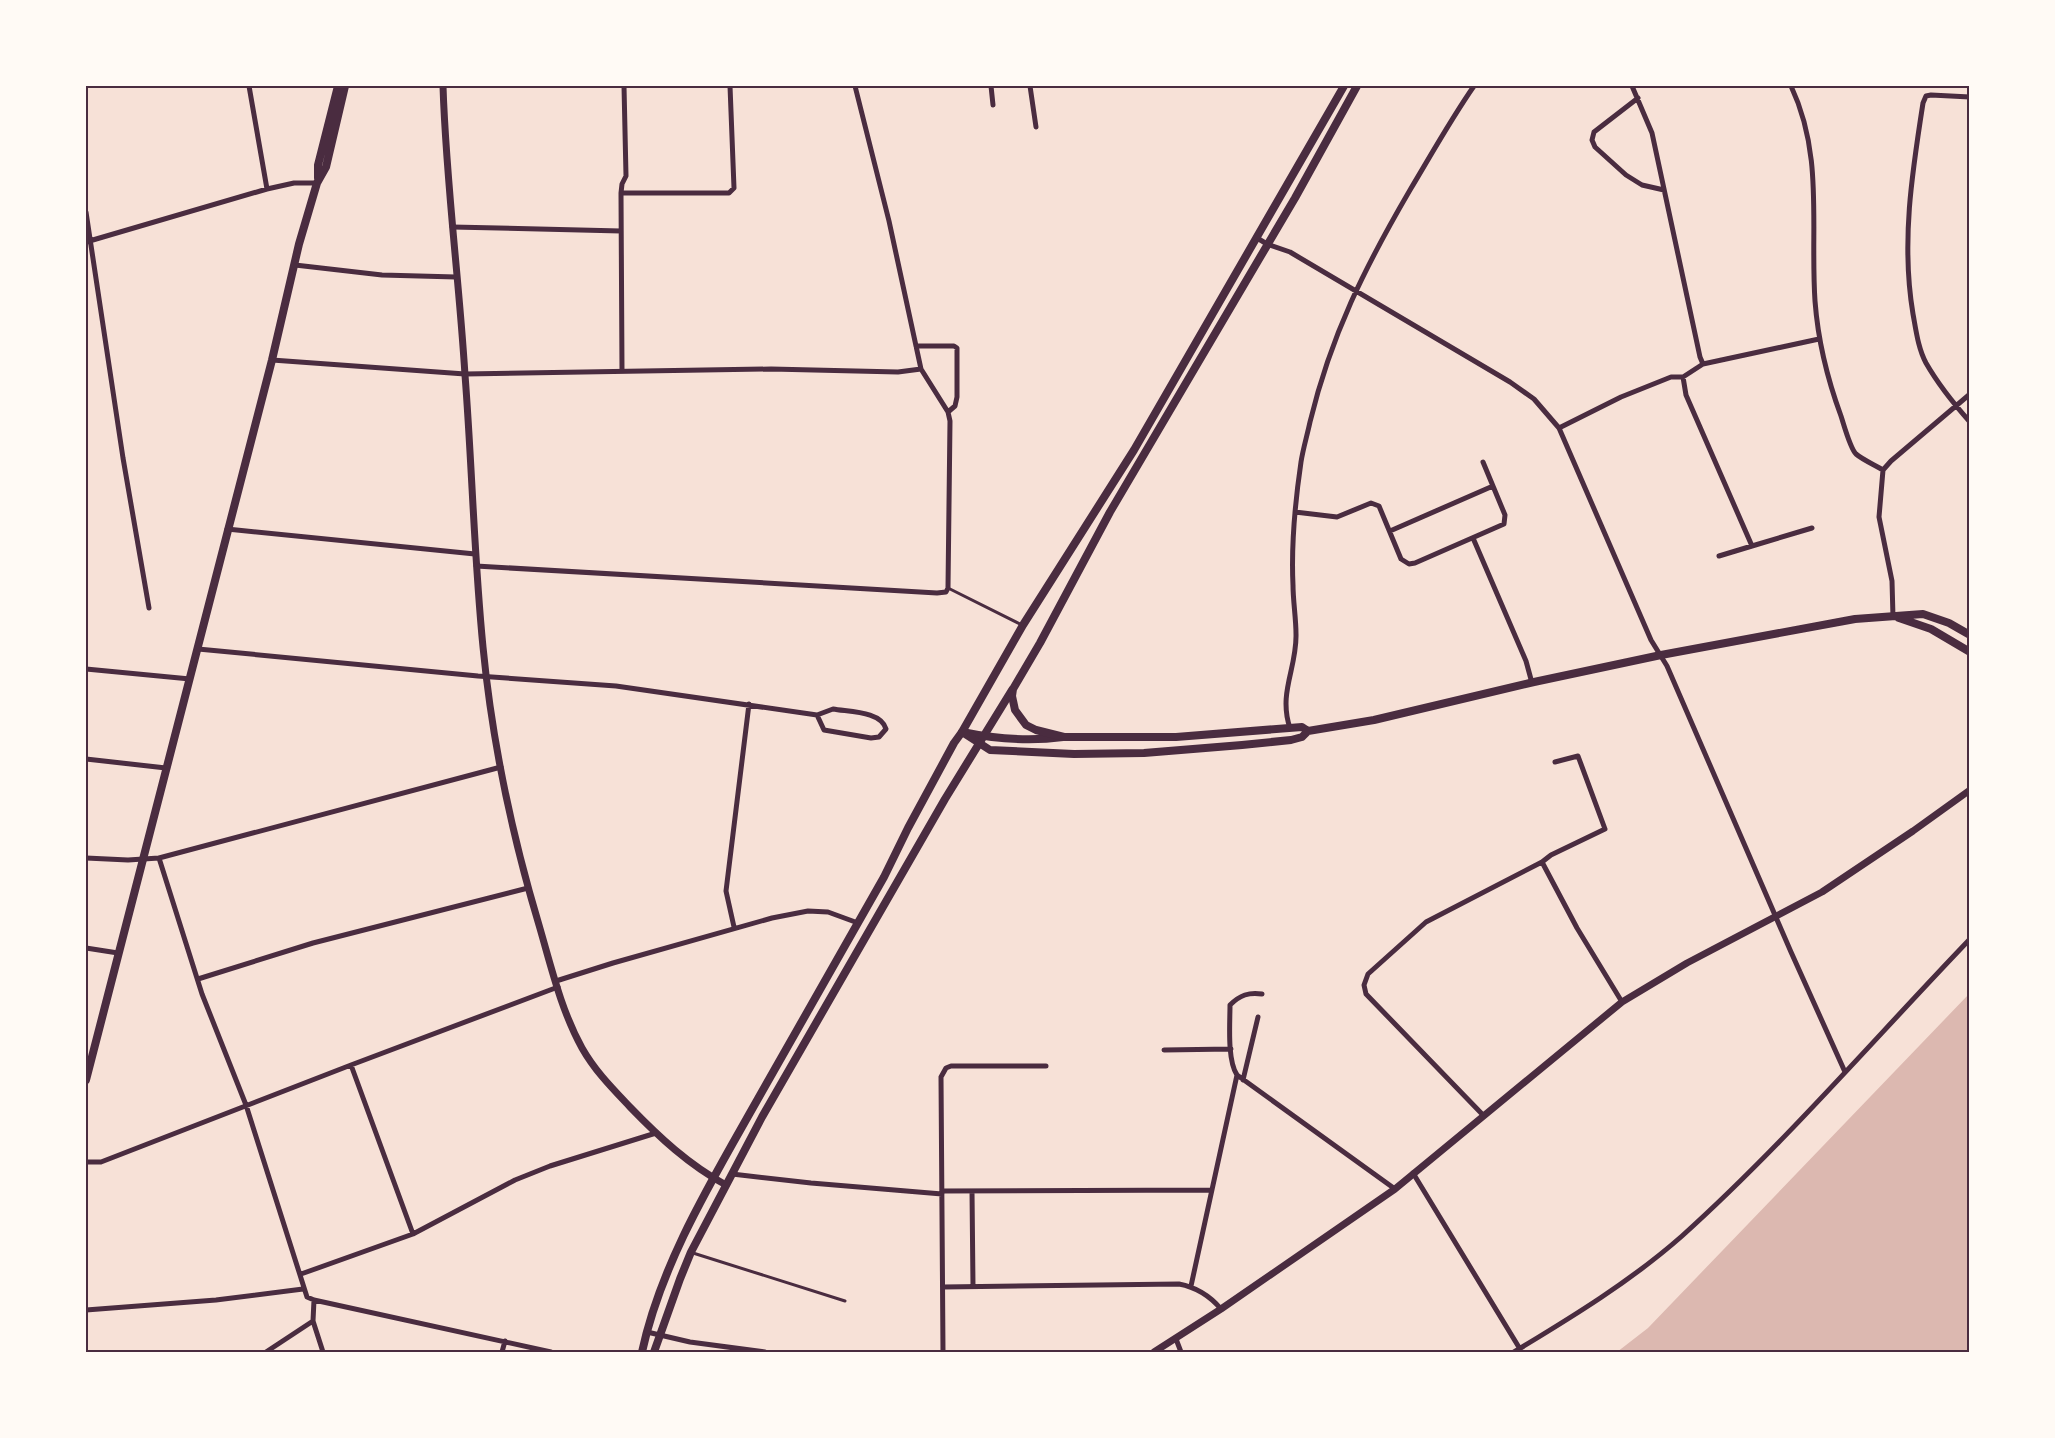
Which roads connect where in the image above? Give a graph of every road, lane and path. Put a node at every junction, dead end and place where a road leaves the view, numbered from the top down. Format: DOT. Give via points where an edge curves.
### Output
graph roads {
  1 [pos="249,86"];
  2 [pos="338,86"];
  3 [pos="345,86"];
  4 [pos="443,86"];
  5 [pos="624,86"];
  6 [pos="730,86"];
  7 [pos="855,86"];
  8 [pos="991,86"];
  9 [pos="1030,86"];
  10 [pos="1344,86"];
  11 [pos="1357,86"];
  12 [pos="1474,86"];
  13 [pos="1632,86"];
  14 [pos="1791,86"];
  15 [pos="1970,97"];
  16 [pos="1638,98"];
  17 [pos="993,105"];
  18 [pos="1036,127"];
  19 [pos="317,180"];
  20 [pos="267,189"];
  21 [pos="1664,190"];
  22 [pos="621,193"];
  23 [pos="86,212"];
  24 [pos="452,227"];
  25 [pos="621,231"];
  26 [pos="1257,238"];
  27 [pos="87,242"];
  28 [pos="1267,244"];
  29 [pos="295,265"];
  30 [pos="456,277"];
  31 [pos="1355,291"];
  32 [pos="1819,339"];
  33 [pos="916,346"];
  34 [pos="272,360"];
  35 [pos="1703,364"];
  36 [pos="921,369"];
  37 [pos="622,371"];
  38 [pos="465,374"];
  39 [pos="1683,377"];
  40 [pos="1970,394"];
  41 [pos="1955,405"];
  42 [pos="948,412"];
  43 [pos="1970,422"];
  44 [pos="1559,428"];
  45 [pos="1483,462"];
  46 [pos="1883,470"];
  47 [pos="1493,486"];
  48 [pos="1295,512"];
  49 [pos="1812,528"];
  50 [pos="226,529"];
  51 [pos="1390,531"];
  52 [pos="1473,538"];
  53 [pos="1752,546"];
  54 [pos="475,554"];
  55 [pos="1719,555"];
  56 [pos="476,566"];
  57 [pos="948,588"];
  58 [pos="149,608"];
  59 [pos="1893,617"];
  60 [pos="1023,625"];
  61 [pos="1970,635"];
  62 [pos="198,648"];
  63 [pos="1970,652"];
  64 [pos="1661,655"];
  65 [pos="86,669"];
  66 [pos="486,677"];
  67 [pos="190,679"];
  68 [pos="1532,682"];
  69 [pos="1013,689"];
  70 [pos="749,704"];
  71 [pos="818,715"];
  72 [pos="1290,728"];
  73 [pos="1308,731"];
  74 [pos="962,732"];
  75 [pos="1064,737"];
  76 [pos="982,740"];
  77 [pos="86,759"];
  78 [pos="1555,762"];
  79 [pos="501,767"];
  80 [pos="166,768"];
  81 [pos="1970,790"];
  82 [pos="86,858"];
  83 [pos="156,858"];
  84 [pos="143,859"];
  85 [pos="1542,862"];
  86 [pos="528,888"];
  87 [pos="1776,917"];
  88 [pos="858,923"];
  89 [pos="734,927"];
  90 [pos="1970,939"];
  91 [pos="86,948"];
  92 [pos="118,953"];
  93 [pos="198,979"];
  94 [pos="557,984"];
  95 [pos="1262,994"];
  96 [pos="1622,1002"];
  97 [pos="1258,1017"];
  98 [pos="1231,1049"];
  99 [pos="1164,1050"];
  100 [pos="351,1065"];
  101 [pos="1046,1066"];
  102 [pos="1845,1072"];
  103 [pos="1237,1075"];
  104 [pos="86,1080"];
  105 [pos="1243,1080"];
  106 [pos="246,1105"];
  107 [pos="1483,1115"];
  108 [pos="656,1133"];
  109 [pos="86,1162"];
  110 [pos="1413,1173"];
  111 [pos="732,1174"];
  112 [pos="714,1179"];
  113 [pos="726,1185"];
  114 [pos="1395,1189"];
  115 [pos="1211,1190"];
  116 [pos="972,1191"];
  117 [pos="942,1192"];
  118 [pos="413,1234"];
  119 [pos="691,1252"];
  120 [pos="301,1274"];
  121 [pos="973,1286"];
  122 [pos="1191,1286"];
  123 [pos="943,1287"];
  124 [pos="303,1289"];
  125 [pos="314,1300"];
  126 [pos="845,1301"];
  127 [pos="1221,1309"];
  128 [pos="86,1310"];
  129 [pos="313,1321"];
  130 [pos="647,1332"];
  131 [pos="659,1335"];
  132 [pos="1176,1339"];
  133 [pos="505,1341"];
  134 [pos="1520,1349"];
  135 [pos="266,1353"];
  136 [pos="323,1353"];
  137 [pos="502,1353"];
  138 [pos="551,1353"];
  139 [pos="642,1353"];
  140 [pos="654,1353"];
  141 [pos="765,1353"];
  142 [pos="943,1353"];
  143 [pos="1154,1353"];
  144 [pos="1181,1353"];
  145 [pos="1514,1353"];
  1 -- 20 [label="street"];
  2 -- 19 [label="main road"];
  3 -- 19 [label="main road" via="326,167"];
  4 -- 24 [label="street"];
  5 -- 22 [label="street" via="626,176"];
  6 -- 22 [label="street" via="734,188 729,193"];
  7 -- 33 [label="street"];
  8 -- 17 [label="street"];
  9 -- 18 [label="street"];
  10 -- 26 [label="main road"];
  11 -- 28 [label="main road"];
  12 -- 31 [label="street"];
  13 -- 16 [label="street"];
  14 -- 32 [label="street" via="1809,140 1815,185"];
  15 -- 41 [label="street" via="1926,96 1908,221 1908,287 1916,334 1925,361"];
  16 -- 21 [label="street" via="1652,133"];
  16 -- 21 [label="street" via="1594,132 1592,140 1626,175 1642,185"];
  19 -- 20 [label="street"];
  19 -- 29 [label="main road"];
  20 -- 27 [label="street"];
  21 -- 35 [label="street"];
  22 -- 25 [label="street"];
  23 -- 27 [label="street"];
  24 -- 25 [label="street"];
  24 -- 30 [label="street"];
  25 -- 37 [label="street"];
  26 -- 28 [label="street"];
  26 -- 60 [label="main road" via="1134,450"];
  27 -- 58 [label="street"];
  28 -- 31 [label="street" via="1290,252"];
  28 -- 69 [label="main road" via="1143,454"];
  29 -- 30 [label="street" via="382,275"];
  29 -- 34 [label="main road"];
  30 -- 38 [label="street"];
  31 -- 44 [label="street" via="1526,392"];
  31 -- 48 [label="street" via="1332,344 1315,403 1301,460"];
  32 -- 35 [label="street"];
  32 -- 46 [label="street" via="1854,453"];
  33 -- 36 [label="street"];
  33 -- 42 [label="street" via="957,348 957,397"];
  34 -- 38 [label="street"];
  34 -- 50 [label="main road"];
  35 -- 39 [label="street"];
  36 -- 37 [label="street"];
  36 -- 42 [label="street"];
  37 -- 38 [label="street"];
  38 -- 54 [label="street"];
  39 -- 44 [label="street" via="1671,377 1624,396"];
  39 -- 53 [label="street" via="1686,395"];
  40 -- 41 [label="street"];
  41 -- 43 [label="street"];
  41 -- 46 [label="street"];
  42 -- 57 [label="street"];
  44 -- 64 [label="street"];
  45 -- 47 [label="street"];
  46 -- 59 [label="street" via="1879,517 1892,581"];
  47 -- 51 [label="street"];
  47 -- 52 [label="street" via="1505,515 1504,524"];
  48 -- 51 [label="street" via="1337,517 1375,503"];
  48 -- 72 [label="street" via="1296,637 1285,708"];
  49 -- 53 [label="street"];
  50 -- 54 [label="street"];
  50 -- 62 [label="main road"];
  51 -- 52 [label="street" via="1401,559 1409,564"];
  52 -- 68 [label="street"];
  53 -- 55 [label="street"];
  54 -- 56 [label="street"];
  56 -- 57 [label="street" via="937,593"];
  56 -- 66 [label="street"];
  57 -- 60 [label="lane"];
  59 -- 61 [label="main road" via="1923,614"];
  59 -- 63 [label="main road" via="1931,628"];
  59 -- 64 [label="main road" via="1855,619"];
  60 -- 74 [label="main road"];
  62 -- 66 [label="street"];
  62 -- 67 [label="main road"];
  64 -- 68 [label="main road"];
  64 -- 87 [label="street"];
  65 -- 67 [label="street"];
  66 -- 70 [label="street" via="616,686"];
  66 -- 79 [label="street"];
  67 -- 80 [label="main road"];
  68 -- 73 [label="main road" via="1374,720"];
  69 -- 75 [label="main road" via="1015,710 1023,722 1036,730"];
  69 -- 76 [label="main road"];
  70 -- 71 [label="street"];
  70 -- 89 [label="street" via="726,891"];
  71 -- 71 [label="street" via="824,730 832,732 871,738 879,737 886,729 876,717 833,710"];
  72 -- 73 [label="main road"];
  72 -- 75 [label="main road" via="1176,737"];
  73 -- 76 [label="main road" via="1291,740 1144,753 1008,752 990,750"];
  74 -- 76 [label="main road"];
  74 -- 88 [label="main road"];
  75 -- 76 [label="main road"];
  76 -- 111 [label="main road" via="808,1036"];
  77 -- 80 [label="street"];
  78 -- 85 [label="street" via="1578,756 1605,829"];
  79 -- 83 [label="street"];
  79 -- 86 [label="street"];
  80 -- 84 [label="main road"];
  81 -- 87 [label="street" via="1867,863"];
  82 -- 84 [label="street"];
  83 -- 84 [label="street"];
  83 -- 93 [label="street"];
  84 -- 92 [label="main road"];
  85 -- 96 [label="street"];
  85 -- 107 [label="street" via="1426,922 1368,974 1365,982 1366,994"];
  86 -- 93 [label="street" via="313,943"];
  86 -- 94 [label="street"];
  87 -- 96 [label="street"];
  87 -- 102 [label="street"];
  88 -- 89 [label="street" via="828,912 808,911"];
  88 -- 112 [label="main road"];
  89 -- 94 [label="street"];
  90 -- 102 [label="street"];
  91 -- 92 [label="street"];
  92 -- 104 [label="main road"];
  93 -- 106 [label="street"];
  94 -- 100 [label="street"];
  94 -- 108 [label="street" via="576,1036 597,1072"];
  95 -- 98 [label="street" via="1248,993 1230,1005"];
  96 -- 107 [label="street"];
  97 -- 105 [label="street"];
  98 -- 99 [label="street"];
  98 -- 103 [label="street"];
  100 -- 106 [label="street"];
  100 -- 118 [label="street"];
  101 -- 117 [label="street" via="951,1066 943,1072"];
  102 -- 134 [label="street" via="1742,1180 1682,1235 1617,1286"];
  103 -- 105 [label="street"];
  103 -- 115 [label="street"];
  105 -- 114 [label="street"];
  106 -- 109 [label="street" via="100,1162"];
  106 -- 120 [label="street"];
  107 -- 110 [label="street"];
  108 -- 112 [label="street"];
  108 -- 118 [label="street" via="515,1180"];
  110 -- 114 [label="street"];
  110 -- 134 [label="street"];
  111 -- 113 [label="main road"];
  111 -- 117 [label="street"];
  112 -- 113 [label="street"];
  112 -- 130 [label="main road" via="665,1279"];
  113 -- 119 [label="main road"];
  114 -- 127 [label="street"];
  115 -- 116 [label="street"];
  115 -- 122 [label="street"];
  116 -- 117 [label="street"];
  116 -- 121 [label="street"];
  117 -- 123 [label="street"];
  118 -- 120 [label="street"];
  119 -- 126 [label="lane"];
  119 -- 131 [label="main road"];
  120 -- 124 [label="street"];
  121 -- 122 [label="street"];
  121 -- 123 [label="street"];
  122 -- 127 [label="street"];
  123 -- 142 [label="street"];
  124 -- 125 [label="street"];
  124 -- 128 [label="street"];
  125 -- 129 [label="street"];
  125 -- 133 [label="street"];
  127 -- 132 [label="street"];
  129 -- 135 [label="street"];
  129 -- 136 [label="street"];
  130 -- 131 [label="street"];
  130 -- 139 [label="main road"];
  131 -- 140 [label="main road"];
  131 -- 141 [label="street"];
  132 -- 143 [label="street"];
  132 -- 144 [label="street"];
  133 -- 137 [label="street"];
  133 -- 138 [label="street"];
  134 -- 145 [label="street"];
}
